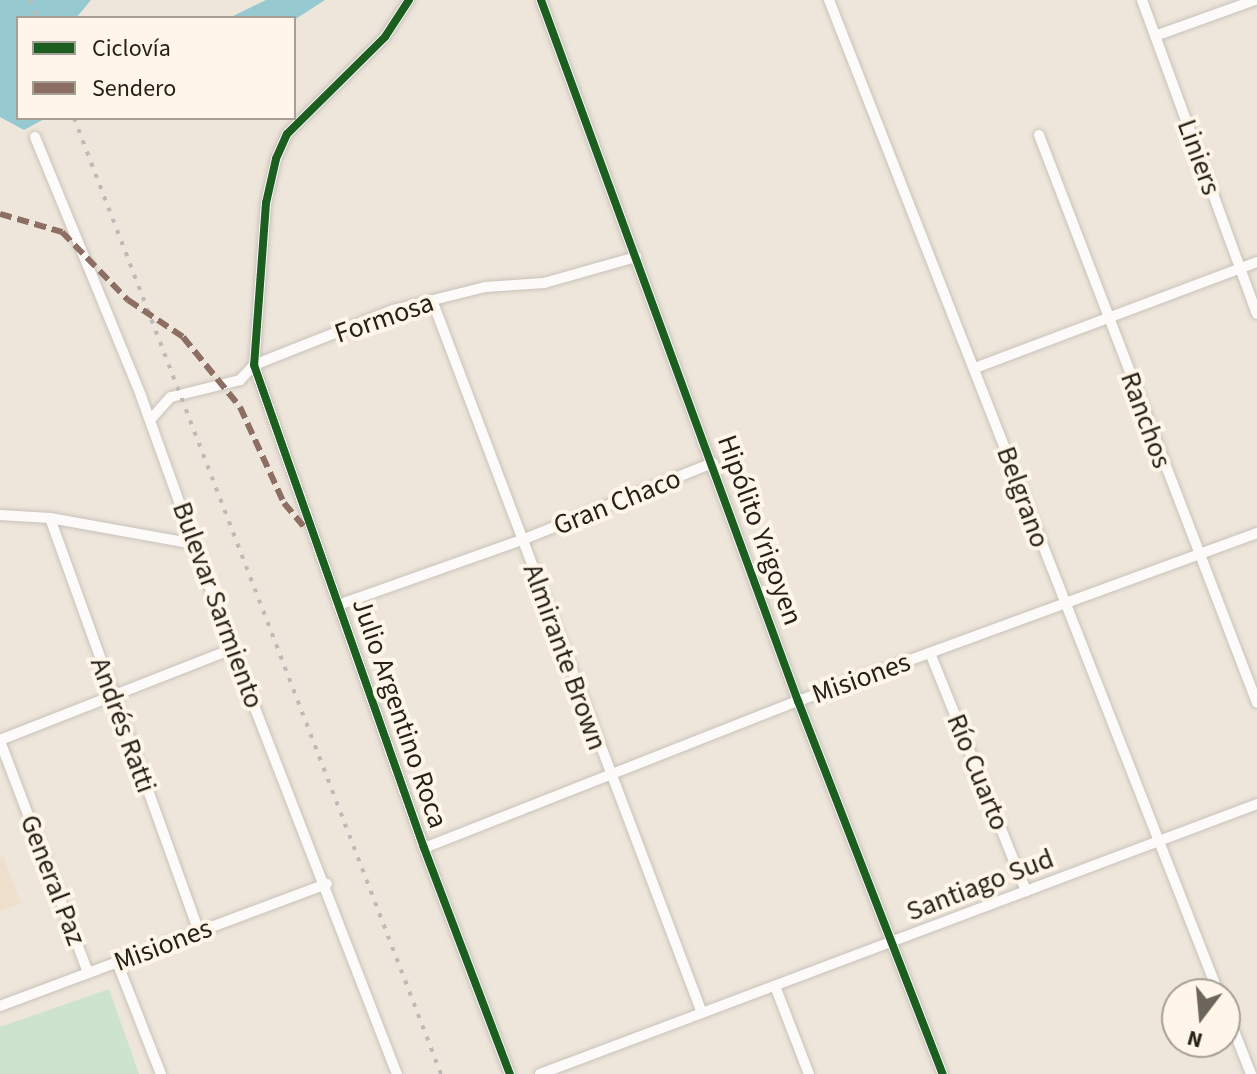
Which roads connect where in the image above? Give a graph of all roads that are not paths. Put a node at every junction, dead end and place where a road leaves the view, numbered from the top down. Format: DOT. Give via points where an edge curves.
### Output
graph roads {
  1 [pos="409,0"];
  2 [pos="541,0"];
  3 [pos="829,0"];
  4 [pos="1142,0"];
  5 [pos="1255,0"];
  6 [pos="1155,36"];
  7 [pos="1039,135"];
  8 [pos="35,137"];
  9 [pos="636,257"];
  10 [pos="1257,262"];
  11 [pos="1239,269"];
  12 [pos="432,300"];
  13 [pos="1257,314"];
  14 [pos="1109,318"];
  15 [pos="254,365"];
  16 [pos="975,368"];
  17 [pos="150,420"];
  18 [pos="713,463"];
  19 [pos="0,515"];
  20 [pos="50,518"];
  21 [pos="1257,533"];
  22 [pos="522,540"];
  23 [pos="195,544"];
  24 [pos="1196,555"];
  25 [pos="1063,604"];
  26 [pos="338,605"];
  27 [pos="232,649"];
  28 [pos="930,653"];
  29 [pos="111,696"];
  30 [pos="798,701"];
  31 [pos="1257,703"];
  32 [pos="0,740"];
  33 [pos="609,777"];
  34 [pos="1257,804"];
  35 [pos="1159,841"];
  36 [pos="424,848"];
  37 [pos="327,884"];
  38 [pos="1026,891"];
  39 [pos="199,932"];
  40 [pos="893,941"];
  41 [pos="117,962"];
  42 [pos="88,973"];
  43 [pos="1213,978"];
  44 [pos="775,986"];
  45 [pos="0,1006"];
  46 [pos="702,1013"];
  47 [pos="1241,1049"];
  48 [pos="161,1074"];
  49 [pos="397,1074"];
  50 [pos="510,1074"];
  51 [pos="540,1074"];
  52 [pos="809,1074"];
  53 [pos="943,1074"];
  54 [pos="1251,1074"];
  1 -- 15 [label="street" via="385,37 287,134 266,203"];
  2 -- 9 [label="street, Hipólito Yrigoyen"];
  3 -- 16 [label="street, Belgrano"];
  4 -- 6 [label="street, Liniers"];
  5 -- 6 [label="street"];
  6 -- 11 [label="street, Liniers"];
  7 -- 14 [label="street, Ranchos"];
  8 -- 17 [label="street, Bulevar Sarmiento"];
  9 -- 12 [label="street, Formosa" via="544,283 485,287"];
  9 -- 18 [label="street, Hipólito Yrigoyen"];
  10 -- 11 [label="street"];
  11 -- 13 [label="street, Liniers"];
  11 -- 14 [label="street"];
  12 -- 15 [label="street, Formosa"];
  12 -- 22 [label="street, Almirante Brown"];
  14 -- 16 [label="street"];
  14 -- 24 [label="street, Ranchos"];
  15 -- 17 [label="street, Formosa" via="240,380 171,397"];
  15 -- 26 [label="street, Julio Argentino Roca"];
  16 -- 25 [label="street, Belgrano"];
  17 -- 23 [label="street, Bulevar Sarmiento"];
  18 -- 22 [label="street, Gran Chaco"];
  18 -- 30 [label="street, Hipólito Yrigoyen"];
  19 -- 20 [label="street"];
  20 -- 23 [label="street"];
  20 -- 29 [label="street, Andrés Ratti"];
  21 -- 24 [label="street, Misiones"];
  22 -- 26 [label="street, Gran Chaco"];
  22 -- 33 [label="street, Almirante Brown"];
  23 -- 27 [label="street, Bulevar Sarmiento"];
  24 -- 25 [label="street, Misiones"];
  24 -- 31 [label="street, Ranchos"];
  25 -- 28 [label="street, Misiones"];
  25 -- 35 [label="street, Belgrano"];
  26 -- 36 [label="street, Julio Argentino Roca"];
  27 -- 29 [label="street"];
  27 -- 37 [label="street, Bulevar Sarmiento"];
  28 -- 30 [label="street, Misiones"];
  28 -- 38 [label="street, Río Cuarto"];
  29 -- 32 [label="street"];
  29 -- 39 [label="street, Andrés Ratti"];
  30 -- 33 [label="street, Misiones"];
  30 -- 40 [label="street, Hipólito Yrigoyen"];
  32 -- 42 [label="street, General Paz"];
  33 -- 36 [label="street, Misiones"];
  33 -- 46 [label="street, Almirante Brown"];
  34 -- 35 [label="street, Santiago Sud"];
  35 -- 38 [label="street, Santiago Sud"];
  35 -- 43 [label="street, Belgrano"];
  36 -- 50 [label="street, Julio Argentino Roca"];
  37 -- 39 [label="street, Misiones"];
  37 -- 49 [label="street, Bulevar Sarmiento"];
  38 -- 40 [label="street, Santiago Sud"];
  39 -- 41 [label="street, Misiones"];
  40 -- 44 [label="street, Santiago Sud"];
  40 -- 53 [label="street, Hipólito Yrigoyen"];
  41 -- 42 [label="street, Misiones"];
  41 -- 48 [label="street, General Paz"];
  42 -- 45 [label="street, Misiones"];
  44 -- 46 [label="street, Santiago Sud"];
  44 -- 52 [label="street"];
  46 -- 51 [label="street, Santiago Sud"];
  47 -- 54 [label="street"];
}
